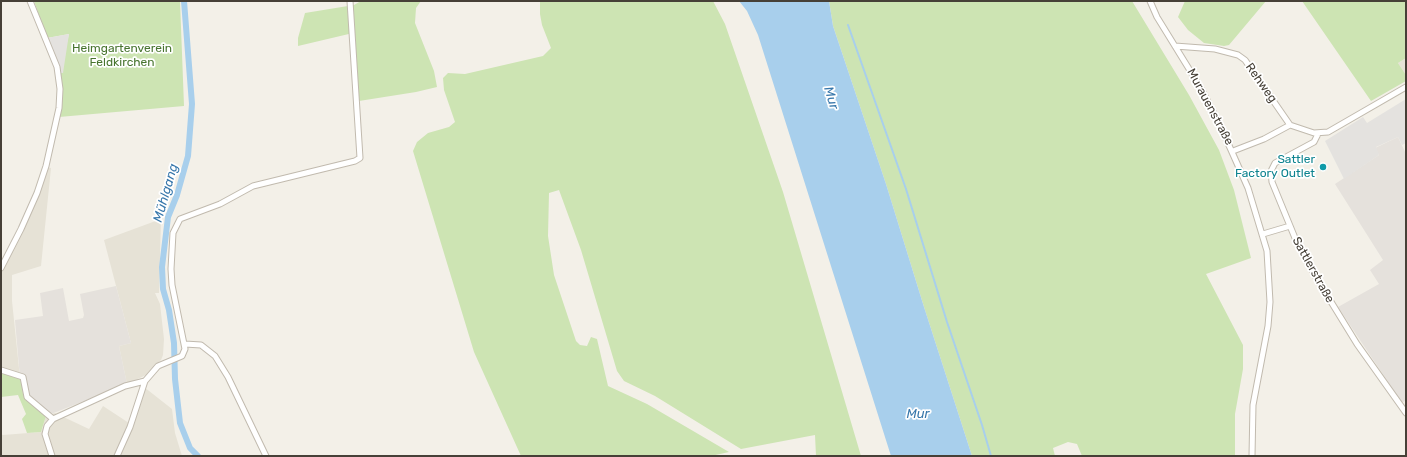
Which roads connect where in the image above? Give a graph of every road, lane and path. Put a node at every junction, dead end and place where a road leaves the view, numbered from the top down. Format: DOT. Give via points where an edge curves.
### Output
graph roads {
  1 [pos="30,1"];
  2 [pos="350,1"];
  3 [pos="1150,1"];
  4 [pos="1176,46"];
  5 [pos="1406,87"];
  6 [pos="1290,125"];
  7 [pos="1318,134"];
  8 [pos="1233,151"];
  9 [pos="1290,226"];
  10 [pos="1263,234"];
  11 [pos="1,268"];
  12 [pos="185,344"];
  13 [pos="1,370"];
  14 [pos="145,381"];
  15 [pos="1406,414"];
  16 [pos="53,419"];
  17 [pos="52,456"];
  18 [pos="118,456"];
  19 [pos="266,456"];
  20 [pos="1252,456"];
  1 -- 11 [label="street" via="57,67 60,108 37,192"];
  2 -- 12 [label="street" via="360,158 253,186 220,204 180,219 173,233 170,269"];
  3 -- 4 [label="street, Murauenstraße"];
  4 -- 6 [label="street, Rehweg" via="1215,48 1229,51 1245,60"];
  4 -- 8 [label="street, Murauenstraße"];
  5 -- 7 [label="street, Sattlerstraße" via="1328,132"];
  6 -- 7 [label="street"];
  6 -- 8 [label="street"];
  7 -- 9 [label="street, Sattlerstraße" via="1314,142 1277,161 1272,168 1272,182"];
  8 -- 10 [label="street, Murauenstraße"];
  9 -- 10 [label="street"];
  9 -- 15 [label="street, Sattlerstraße" via="1341,318"];
  10 -- 20 [label="street, Murauenstraße" via="1270,267 1270,302 1253,405"];
  12 -- 14 [label="street" via="184,353 158,366"];
  12 -- 19 [label="street" via="205,347 215,356 228,377"];
  13 -- 16 [label="street" via="23,377 27,397"];
  14 -- 16 [label="street" via="125,386"];
  14 -- 18 [label="street"];
  16 -- 17 [label="street" via="45,434"];
}
